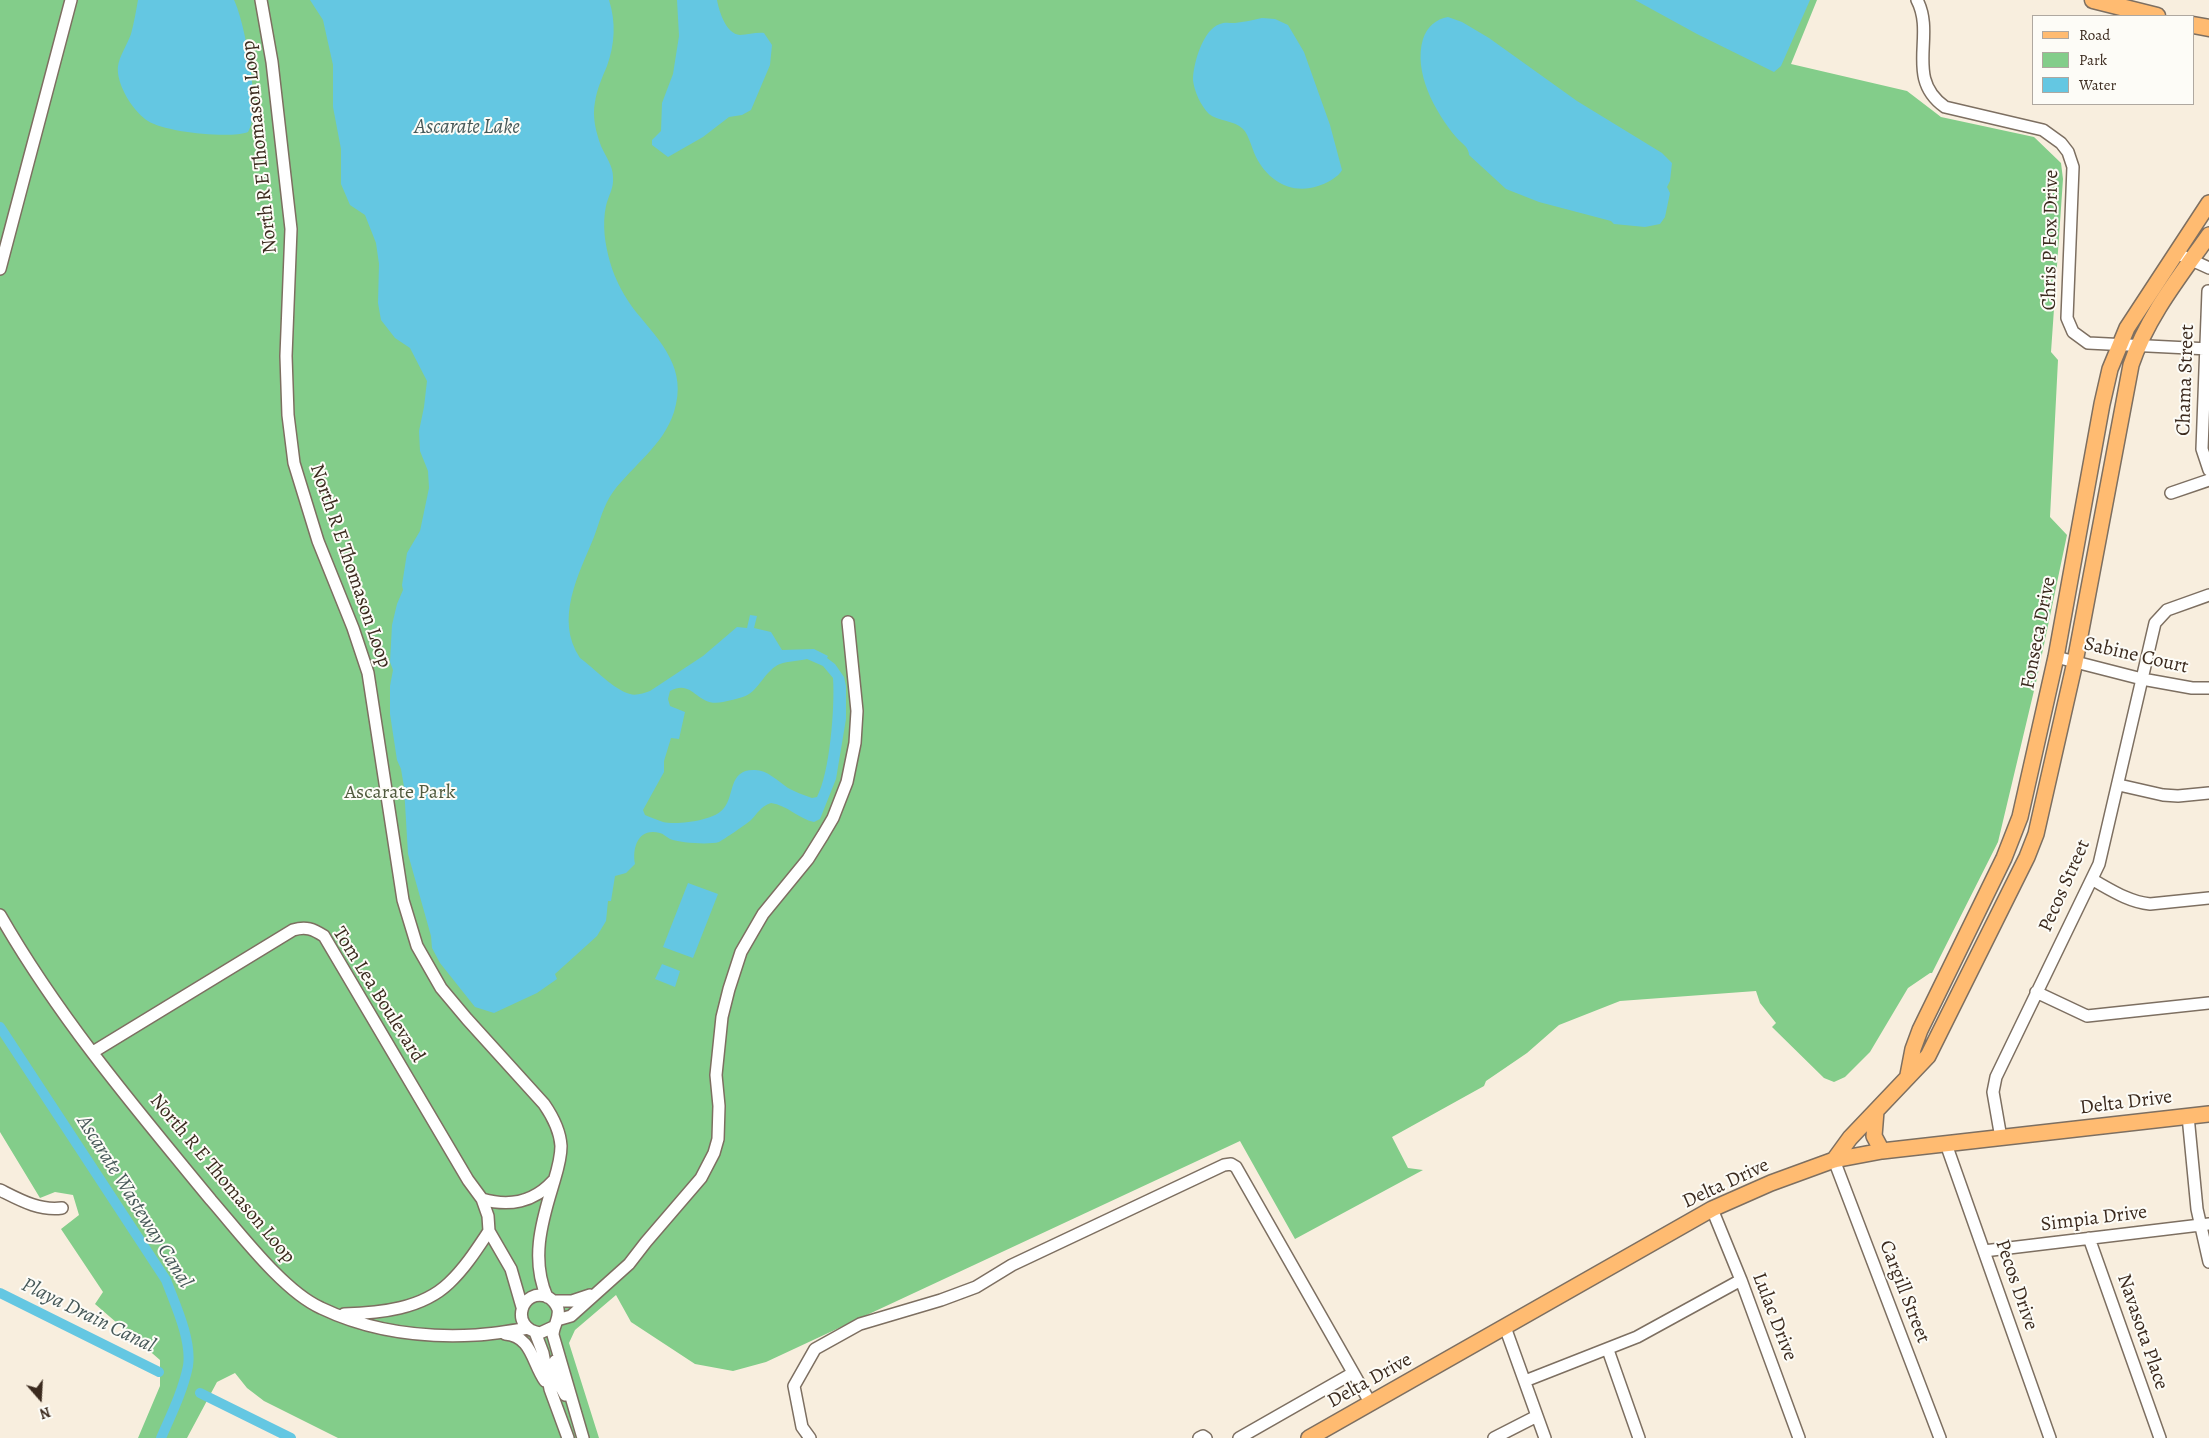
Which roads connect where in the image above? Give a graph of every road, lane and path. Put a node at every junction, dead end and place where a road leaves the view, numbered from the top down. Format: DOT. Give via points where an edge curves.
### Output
graph roads {
  1 [pos="70,0"];
  2 [pos="261,0"];
  3 [pos="1917,0"];
  4 [pos="2094,0"];
  5 [pos="2153,15"];
  6 [pos="2194,25"];
  7 [pos="2209,28"];
  8 [pos="2209,203"];
  9 [pos="2209,235"];
  10 [pos="2176,253"];
  11 [pos="2191,260"];
  12 [pos="2209,268"];
  13 [pos="0,269"];
  14 [pos="2208,291"];
  15 [pos="2120,344"];
  16 [pos="2137,345"];
  17 [pos="2208,349"];
  18 [pos="2209,470"];
  19 [pos="2209,480"];
  20 [pos="2171,493"];
  21 [pos="2209,595"];
  22 [pos="848,622"];
  23 [pos="2056,657"];
  24 [pos="2075,662"];
  25 [pos="2142,679"];
  26 [pos="2209,688"];
  27 [pos="2119,785"];
  28 [pos="2209,793"];
  29 [pos="2093,880"];
  30 [pos="2209,898"];
  31 [pos="0,915"];
  32 [pos="2036,992"];
  33 [pos="2209,1003"];
  34 [pos="93,1052"];
  35 [pos="1908,1075"];
  36 [pos="1876,1111"];
  37 [pos="2209,1114"];
  38 [pos="2188,1116"];
  39 [pos="2001,1138"];
  40 [pos="1946,1144"];
  41 [pos="1882,1151"];
  42 [pos="1834,1160"];
  43 [pos="555,1180"];
  44 [pos="0,1190"];
  45 [pos="482,1199"];
  46 [pos="62,1208"];
  47 [pos="1712,1210"];
  48 [pos="2205,1225"];
  49 [pos="489,1231"];
  50 [pos="2089,1238"];
  51 [pos="1984,1251"];
  52 [pos="2209,1262"];
  53 [pos="1741,1280"];
  54 [pos="594,1294"];
  55 [pos="550,1299"];
  56 [pos="522,1307"];
  57 [pos="338,1314"];
  58 [pos="571,1316"];
  59 [pos="555,1324"];
  60 [pos="1505,1328"];
  61 [pos="531,1330"];
  62 [pos="494,1333"];
  63 [pos="1608,1350"];
  64 [pos="556,1352"];
  65 [pos="1353,1372"];
  66 [pos="1525,1381"];
  67 [pos="550,1389"];
  68 [pos="1370,1404"];
  69 [pos="1537,1416"];
  70 [pos="568,1438"];
  71 [pos="583,1438"];
  72 [pos="810,1438"];
  73 [pos="1199,1438"];
  74 [pos="1206,1438"];
  75 [pos="1239,1438"];
  76 [pos="1309,1438"];
  77 [pos="1494,1438"];
  78 [pos="1545,1438"];
  79 [pos="1639,1438"];
  80 [pos="1799,1438"];
  81 [pos="1940,1438"];
  82 [pos="2050,1438"];
  83 [pos="2160,1438"];
  1 -- 13 [label="street"];
  2 -- 43 [label="street, North R E Thomason Loop" via="272,62 291,229 286,356 294,463 318,541 354,628 368,673 402,900 417,946 441,988 553,1117 561,1145"];
  3 -- 15 [label="street, Chris P Fox Drive" via="1923,22 1923,75 1937,102 1945,107 2043,130 2068,152 2074,176 2068,325 2088,343"];
  4 -- 5 [label="highway"];
  6 -- 7 [label="highway"];
  8 -- 10 [label="main road, Fonseca Drive"];
  9 -- 11 [label="main road, Fonseca Drive"];
  10 -- 11 [label="street"];
  10 -- 15 [label="main road, Fonseca Drive"];
  11 -- 12 [label="street"];
  11 -- 16 [label="main road, Fonseca Drive"];
  14 -- 17 [label="street, Chama Street"];
  15 -- 16 [label="street, Chris P Fox Drive"];
  15 -- 23 [label="main road, Fonseca Drive" via="2102,404"];
  16 -- 17 [label="street, Chris P Fox Drive"];
  16 -- 24 [label="main road, Fonseca Drive" via="2126,386"];
  17 -- 18 [label="street, Chama Street" via="2202,449"];
  19 -- 20 [label="street"];
  21 -- 25 [label="street, Pecos Street" via="2163,612 2156,623"];
  22 -- 54 [label="street" via="857,711 847,782 823,836 763,914 741,952 722,1017 716,1075 718,1139 714,1153 701,1178 629,1264"];
  23 -- 24 [label="street, Sabine Court"];
  23 -- 35 [label="main road, Fonseca Drive" via="2017,825 1920,1030"];
  24 -- 25 [label="street, Sabine Court"];
  24 -- 35 [label="main road, Fonseca Drive" via="2042,814 2027,857 1937,1041 1928,1056"];
  25 -- 26 [label="street, Sabine Court"];
  25 -- 27 [label="street, Pecos Street"];
  27 -- 28 [label="street" via="2163,795"];
  27 -- 29 [label="street, Pecos Street"];
  29 -- 30 [label="street" via="2141,904"];
  29 -- 32 [label="street, Pecos Street"];
  31 -- 34 [label="street, North R E Thomason Loop" via="45,988"];
  32 -- 33 [label="street" via="2087,1016"];
  32 -- 39 [label="street, Pecos Street" via="1993,1084"];
  34 -- 45 [label="street, Tom Lea Boulevard" via="293,930 315,930 324,936 458,1165"];
  34 -- 57 [label="street, North R E Thomason Loop" via="165,1144 274,1271 303,1297"];
  35 -- 36 [label="main road, Fonseca Drive"];
  36 -- 41 [label="main road" via="1874,1136"];
  36 -- 42 [label="main road, Fonseca Drive"];
  37 -- 38 [label="main road, Delta Drive"];
  38 -- 39 [label="main road, Delta Drive"];
  38 -- 48 [label="street"];
  39 -- 40 [label="main road, Delta Drive"];
  40 -- 41 [label="main road, Delta Drive"];
  40 -- 51 [label="street, Pecos Drive"];
  41 -- 42 [label="main road, Delta Drive"];
  42 -- 47 [label="main road, Delta Drive" via="1771,1183"];
  42 -- 81 [label="street, Cargill Street"];
  43 -- 45 [label="street" via="546,1190 521,1202 495,1203"];
  43 -- 55 [label="street, North R E Thomason Loop" via="538,1249 540,1278"];
  44 -- 46 [label="street" via="32,1205"];
  45 -- 49 [label="street, Tom Lea Boulevard"];
  47 -- 53 [label="street, Lulac Drive"];
  47 -- 60 [label="main road, Delta Drive"];
  48 -- 50 [label="street, Simpia Drive"];
  48 -- 52 [label="street"];
  49 -- 56 [label="street, Tom Lea Boulevard" via="511,1269"];
  49 -- 57 [label="street" via="459,1272 435,1294 392,1310 372,1314"];
  50 -- 51 [label="street, Simpia Drive"];
  50 -- 83 [label="street, Navasota Place"];
  51 -- 82 [label="street, Pecos Drive"];
  53 -- 63 [label="street" via="1637,1338"];
  53 -- 80 [label="street, Lulac Drive"];
  54 -- 55 [label="street" via="572,1301"];
  54 -- 58 [label="street"];
  55 -- 56 [label="street" via="536,1296"];
  55 -- 59 [label="street" via="558,1310"];
  56 -- 61 [label="street" via="522,1319"];
  57 -- 62 [label="street, North R E Thomason Loop" via="368,1326 414,1334"];
  58 -- 59 [label="street"];
  58 -- 64 [label="street" via="559,1336"];
  59 -- 61 [label="street" via="544,1332"];
  59 -- 64 [label="street"];
  60 -- 66 [label="street"];
  60 -- 68 [label="main road, Delta Drive"];
  61 -- 62 [label="street, North R E Thomason Loop"];
  61 -- 67 [label="street" via="543,1354"];
  62 -- 67 [label="street" via="509,1334 523,1340"];
  63 -- 66 [label="street"];
  63 -- 79 [label="street"];
  64 -- 71 [label="street"];
  65 -- 68 [label="street"];
  65 -- 72 [label="street" via="1236,1167 1231,1164 1020,1261 976,1287 860,1324 815,1349 794,1386 802,1427"];
  65 -- 75 [label="street"];
  66 -- 69 [label="street"];
  67 -- 70 [label="street"];
  68 -- 76 [label="main road, Delta Drive"];
  69 -- 77 [label="street"];
  69 -- 78 [label="street"];
  73 -- 74 [label="street"];
}
